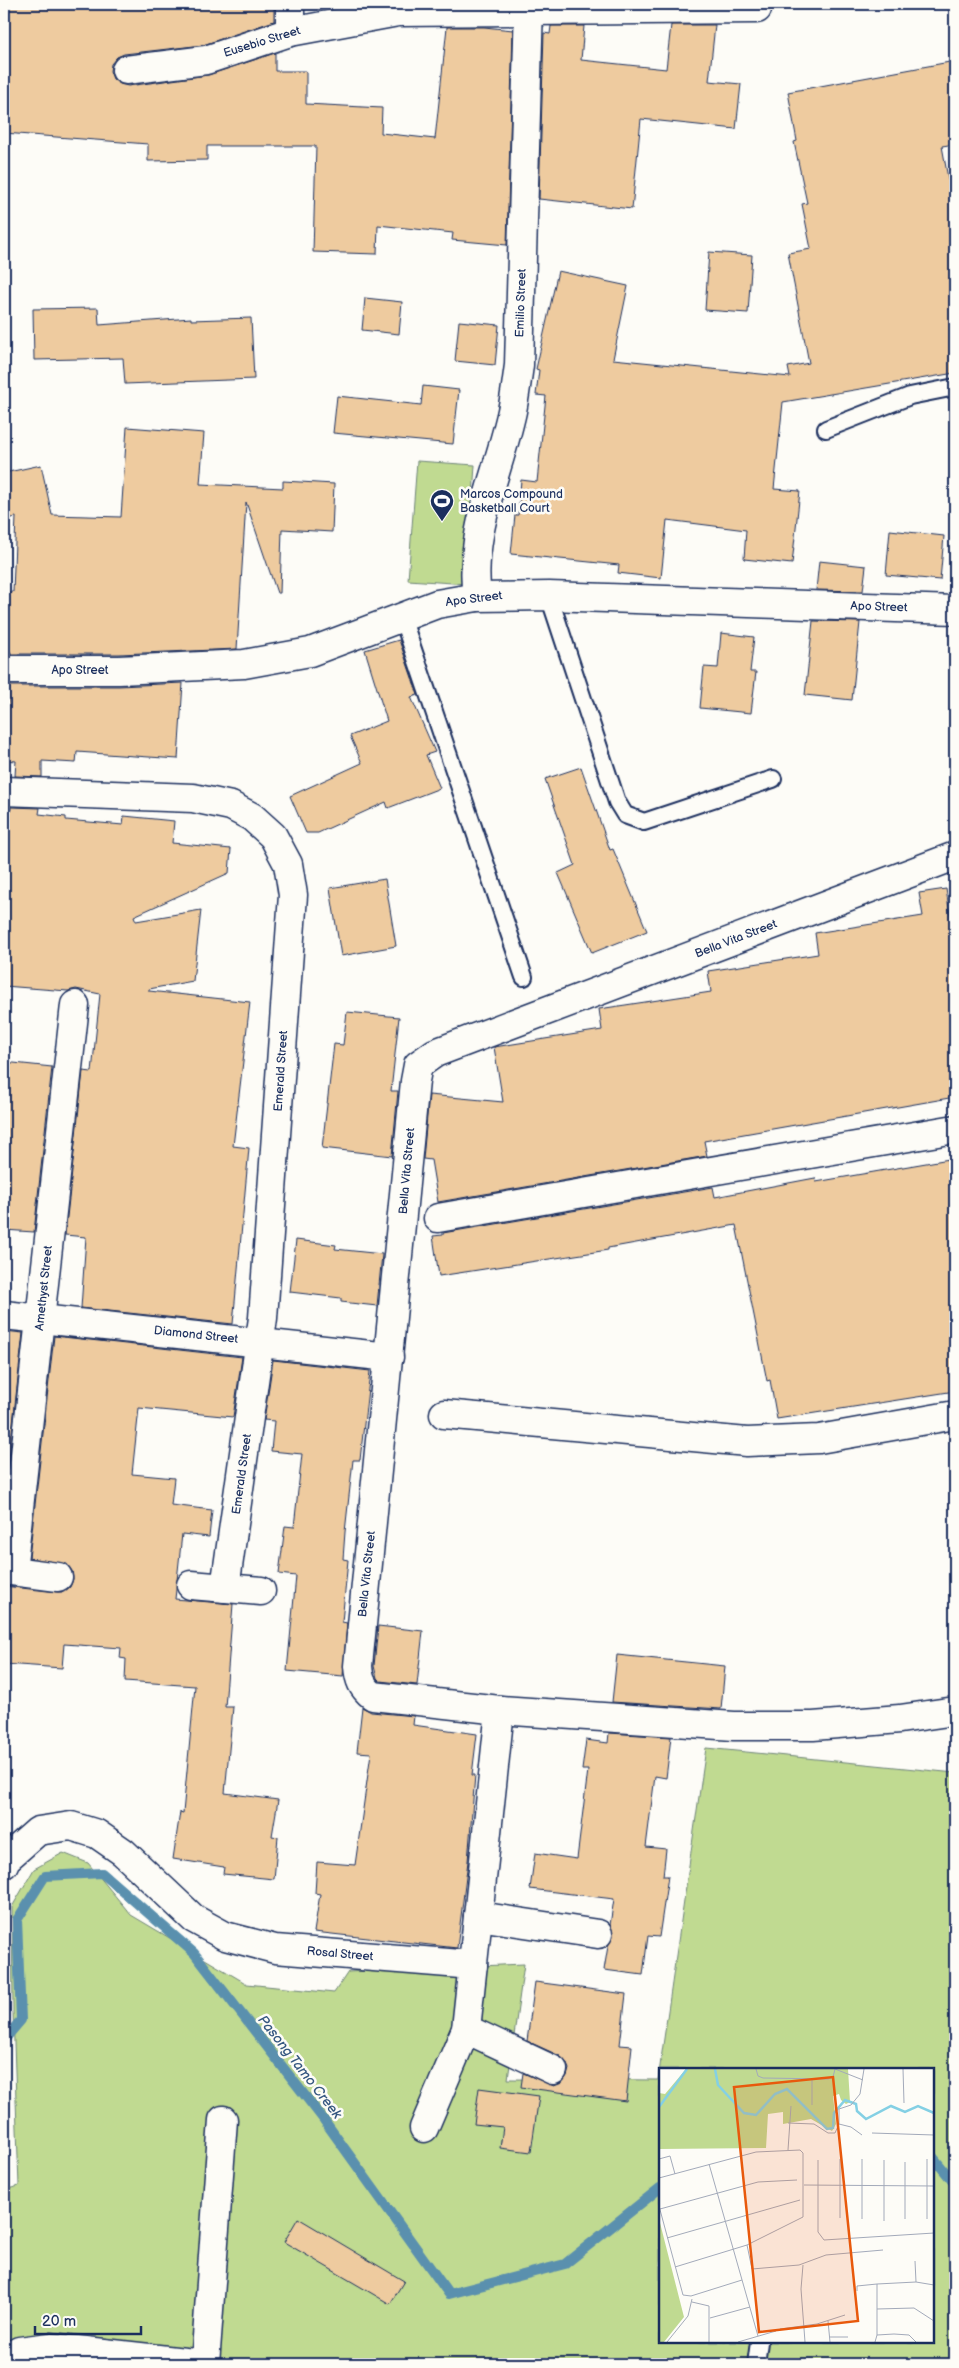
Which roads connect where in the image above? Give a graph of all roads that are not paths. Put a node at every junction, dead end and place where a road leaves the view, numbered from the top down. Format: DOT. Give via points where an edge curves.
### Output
graph roads {
  1 [pos="290,4"];
  2 [pos="663,7"];
  3 [pos="529,8"];
  4 [pos="757,9"];
  5 [pos="290,32"];
  6 [pos="126,70"];
  7 [pos="955,387"];
  8 [pos="826,429"];
  9 [pos="549,596"];
  10 [pos="477,597"];
  11 [pos="955,610"];
  12 [pos="402,617"];
  13 [pos="4,670"];
  14 [pos="772,779"];
  15 [pos="4,792"];
  16 [pos="955,856"];
  17 [pos="524,977"];
  18 [pos="75,1005"];
  19 [pos="955,1129"];
  20 [pos="438,1218"];
  21 [pos="4,1315"];
  22 [pos="41,1319"];
  23 [pos="261,1342"];
  24 [pos="389,1357"];
  25 [pos="444,1414"];
  26 [pos="955,1415"];
  27 [pos="8,1571"];
  28 [pos="58,1576"];
  29 [pos="191,1585"];
  30 [pos="225,1588"];
  31 [pos="261,1591"];
  32 [pos="512,1711"];
  33 [pos="955,1711"];
  34 [pos="4,1864"];
  35 [pos="478,1916"];
  36 [pos="598,1934"];
  37 [pos="473,1966"];
  38 [pos="466,2029"];
  39 [pos="553,2070"];
  40 [pos="223,2120"];
  41 [pos="424,2128"];
  42 [pos="759,2343"];
  43 [pos="4,2360"];
  44 [pos="204,2364"];
  45 [pos="756,2364"];
  1 -- 5 [label="street"];
  2 -- 3 [label="street, Eusebio Street"];
  2 -- 4 [label="street, Eusebio Street"];
  3 -- 5 [label="street, Eusebio Street" via="398,12"];
  3 -- 10 [label="street, Emilio Street" via="519,365 512,411 476,549 474,578"];
  5 -- 6 [label="street, Eusebio Street" via="206,60"];
  7 -- 8 [label="lane" via="910,396"];
  9 -- 10 [label="street, Apo Street"];
  9 -- 11 [label="street, Apo Street"];
  9 -- 14 [label="lane" via="617,802 625,815 644,822"];
  10 -- 12 [label="street, Apo Street" via="437,604"];
  12 -- 13 [label="street, Apo Street" via="310,652 244,664 119,670"];
  12 -- 17 [label="lane"];
  15 -- 23 [label="street, Emerald Street" via="193,798 231,806 252,817 273,836 288,864 293,895"];
  16 -- 24 [label="street, Bella Vita Street" via="434,1053 418,1065"];
  18 -- 22 [label="street, Amethyst Street"];
  19 -- 20 [label="street"];
  21 -- 22 [label="street, Diamond Street"];
  22 -- 23 [label="street, Diamond Street"];
  22 -- 27 [label="street, Amethyst Street"];
  23 -- 24 [label="street, Diamond Street"];
  23 -- 30 [label="street, Emerald Street"];
  24 -- 32 [label="street, Bella Vita Street" via="359,1678 363,1688 373,1696"];
  25 -- 26 [label="street" via="746,1442 819,1438"];
  27 -- 28 [label="street"];
  29 -- 30 [label="street"];
  30 -- 31 [label="street"];
  32 -- 33 [label="street, Bella Vita Street" via="734,1726 813,1726"];
  32 -- 35 [label="street"];
  34 -- 37 [label="street, Rosal Street" via="38,1831 71,1826 97,1834 123,1852 194,1919 225,1936 275,1949"];
  35 -- 36 [label="street"];
  35 -- 37 [label="street"];
  37 -- 38 [label="street"];
  38 -- 39 [label="street"];
  38 -- 41 [label="street"];
  40 -- 44 [label="street"];
  42 -- 45 [label="lane"];
  43 -- 44 [label="street" via="19,2351 50,2347"];
}
